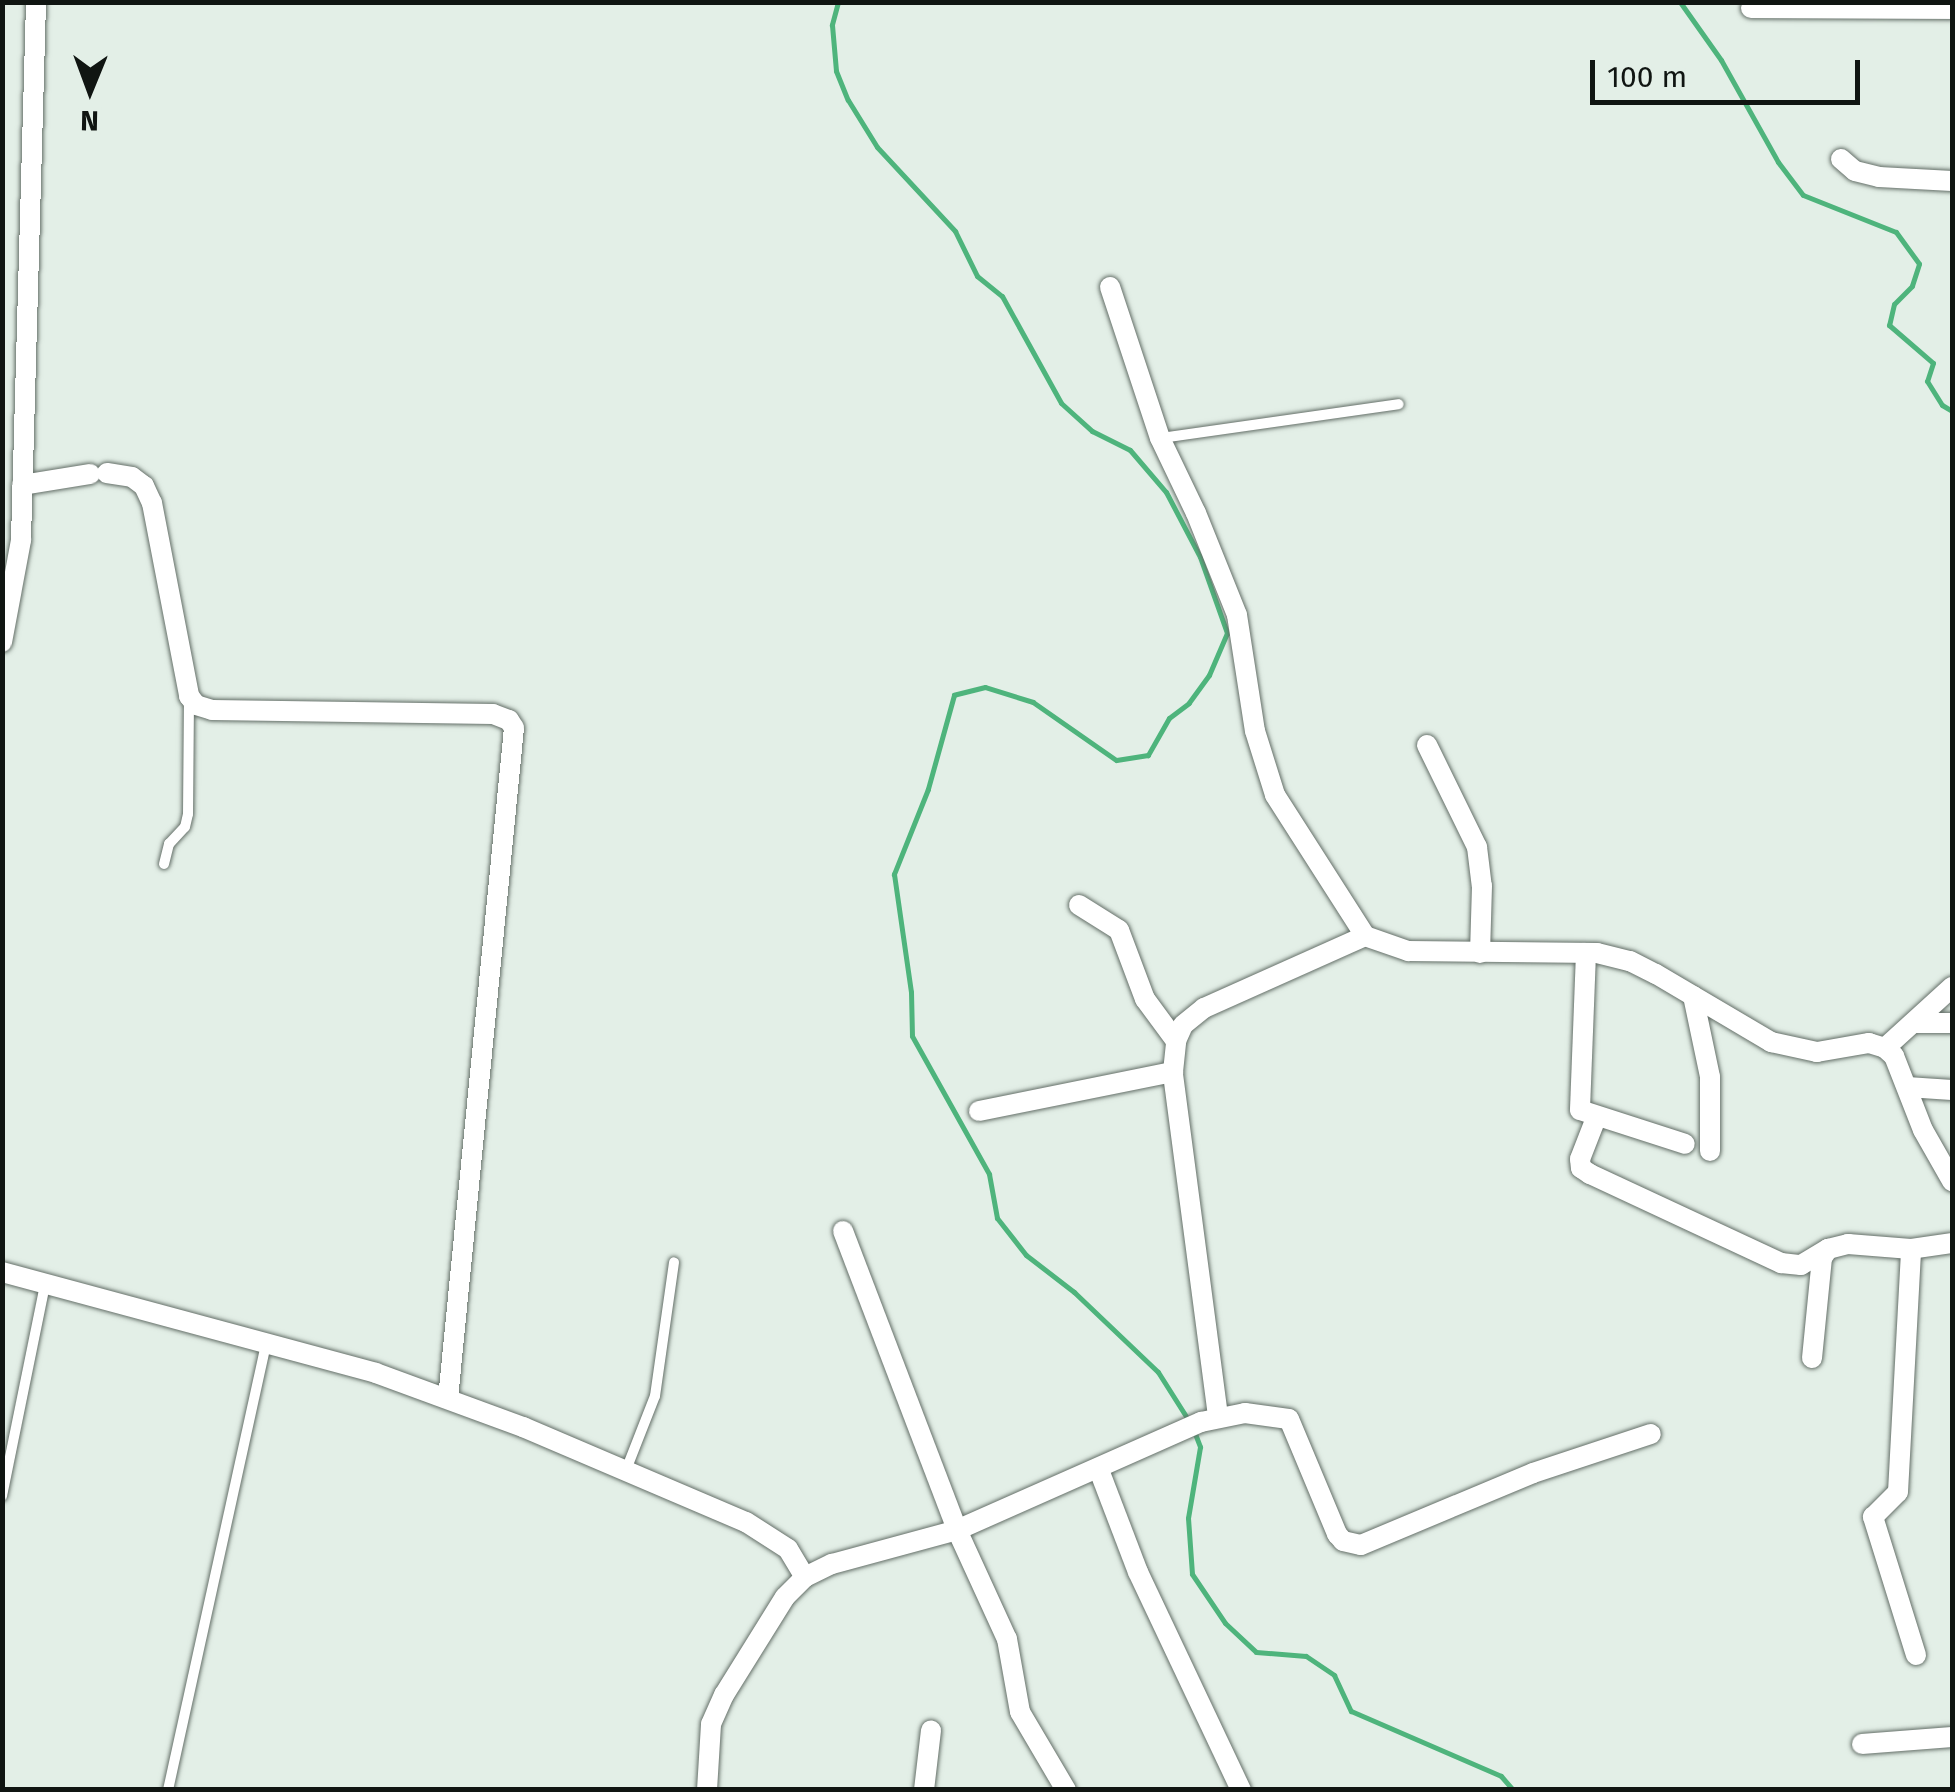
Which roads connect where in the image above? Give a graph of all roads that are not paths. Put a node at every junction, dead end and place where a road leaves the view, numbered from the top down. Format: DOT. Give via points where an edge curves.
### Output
graph roads {
  1 [pos="36,2"];
  2 [pos="1750,8"];
  3 [pos="1952,9"];
  4 [pos="1841,159"];
  5 [pos="1952,181"];
  6 [pos="1110,287"];
  7 [pos="1399,404"];
  8 [pos="1160,438"];
  9 [pos="22,486"];
  10 [pos="2,642"];
  11 [pos="189,696"];
  12 [pos="1427,745"];
  13 [pos="164,864"];
  14 [pos="1079,905"];
  15 [pos="1364,936"];
  16 [pos="1480,952"];
  17 [pos="1586,953"];
  18 [pos="1952,988"];
  19 [pos="1693,996"];
  20 [pos="1913,1023"];
  21 [pos="1952,1023"];
  22 [pos="1176,1041"];
  23 [pos="1885,1048"];
  24 [pos="1173,1072"];
  25 [pos="1907,1086"];
  26 [pos="1952,1090"];
  27 [pos="979,1110"];
  28 [pos="1596,1118"];
  29 [pos="1685,1144"];
  30 [pos="1710,1151"];
  31 [pos="1952,1181"];
  32 [pos="842,1231"];
  33 [pos="1952,1243"];
  34 [pos="1828,1249"];
  35 [pos="1910,1249"];
  36 [pos="674,1262"];
  37 [pos="2,1272"];
  38 [pos="45,1285"];
  39 [pos="266,1344"];
  40 [pos="1812,1358"];
  41 [pos="448,1399"];
  42 [pos="1210,1419"];
  43 [pos="1651,1434"];
  44 [pos="626,1470"];
  45 [pos="1099,1470"];
  46 [pos="2,1496"];
  47 [pos="957,1530"];
  48 [pos="805,1576"];
  49 [pos="1916,1655"];
  50 [pos="931,1730"];
  51 [pos="1952,1737"];
  52 [pos="1862,1744"];
  53 [pos="168,1790"];
  54 [pos="707,1790"];
  55 [pos="924,1790"];
  56 [pos="1066,1790"];
  57 [pos="1241,1790"];
  1 -- 9 [label="street"];
  2 -- 3 [label="street"];
  4 -- 5 [label="street" via="1879,178"];
  6 -- 8 [label="street"];
  7 -- 8 [label="lane"];
  8 -- 15 [label="street" via="1237,616 1255,731 1275,794"];
  9 -- 10 [label="street" via="20,560"];
  9 -- 11 [label="street" via="99,474 132,476 144,486"];
  11 -- 13 [label="lane" via="188,814"];
  11 -- 41 [label="street" via="212,710 493,714 514,728"];
  12 -- 16 [label="street" via="1477,847"];
  14 -- 22 [label="street" via="1118,930 1146,999"];
  15 -- 16 [label="street" via="1408,951"];
  15 -- 22 [label="street" via="1204,1008 1183,1025"];
  16 -- 17 [label="street"];
  17 -- 19 [label="street" via="1630,960"];
  17 -- 28 [label="street" via="1579,1103"];
  18 -- 20 [label="street"];
  19 -- 23 [label="street" via="1792,1048"];
  19 -- 30 [label="street" via="1710,1078"];
  20 -- 21 [label="street"];
  20 -- 23 [label="street"];
  22 -- 24 [label="street"];
  23 -- 25 [label="street"];
  24 -- 27 [label="street"];
  24 -- 42 [label="street"];
  25 -- 26 [label="street"];
  25 -- 31 [label="street"];
  28 -- 29 [label="street"];
  28 -- 34 [label="street" via="1580,1160 1590,1174 1781,1263 1801,1265"];
  32 -- 47 [label="street"];
  33 -- 35 [label="street"];
  34 -- 35 [label="street"];
  34 -- 40 [label="street"];
  35 -- 49 [label="street" via="1898,1492 1873,1517"];
  36 -- 44 [label="lane" via="655,1396"];
  37 -- 38 [label="street"];
  38 -- 39 [label="street"];
  38 -- 46 [label="lane"];
  39 -- 41 [label="street"];
  39 -- 53 [label="lane"];
  41 -- 44 [label="street"];
  42 -- 43 [label="street" via="1271,1413 1289,1420 1337,1534 1361,1545 1533,1473"];
  42 -- 45 [label="street"];
  44 -- 48 [label="street" via="768,1535 788,1549"];
  45 -- 47 [label="street"];
  45 -- 57 [label="street" via="1138,1572"];
  47 -- 48 [label="street"];
  47 -- 56 [label="street" via="1007,1638 1020,1712"];
  48 -- 54 [label="street" via="785,1596 724,1695 711,1724"];
  50 -- 55 [label="street"];
  51 -- 52 [label="street"];
}
